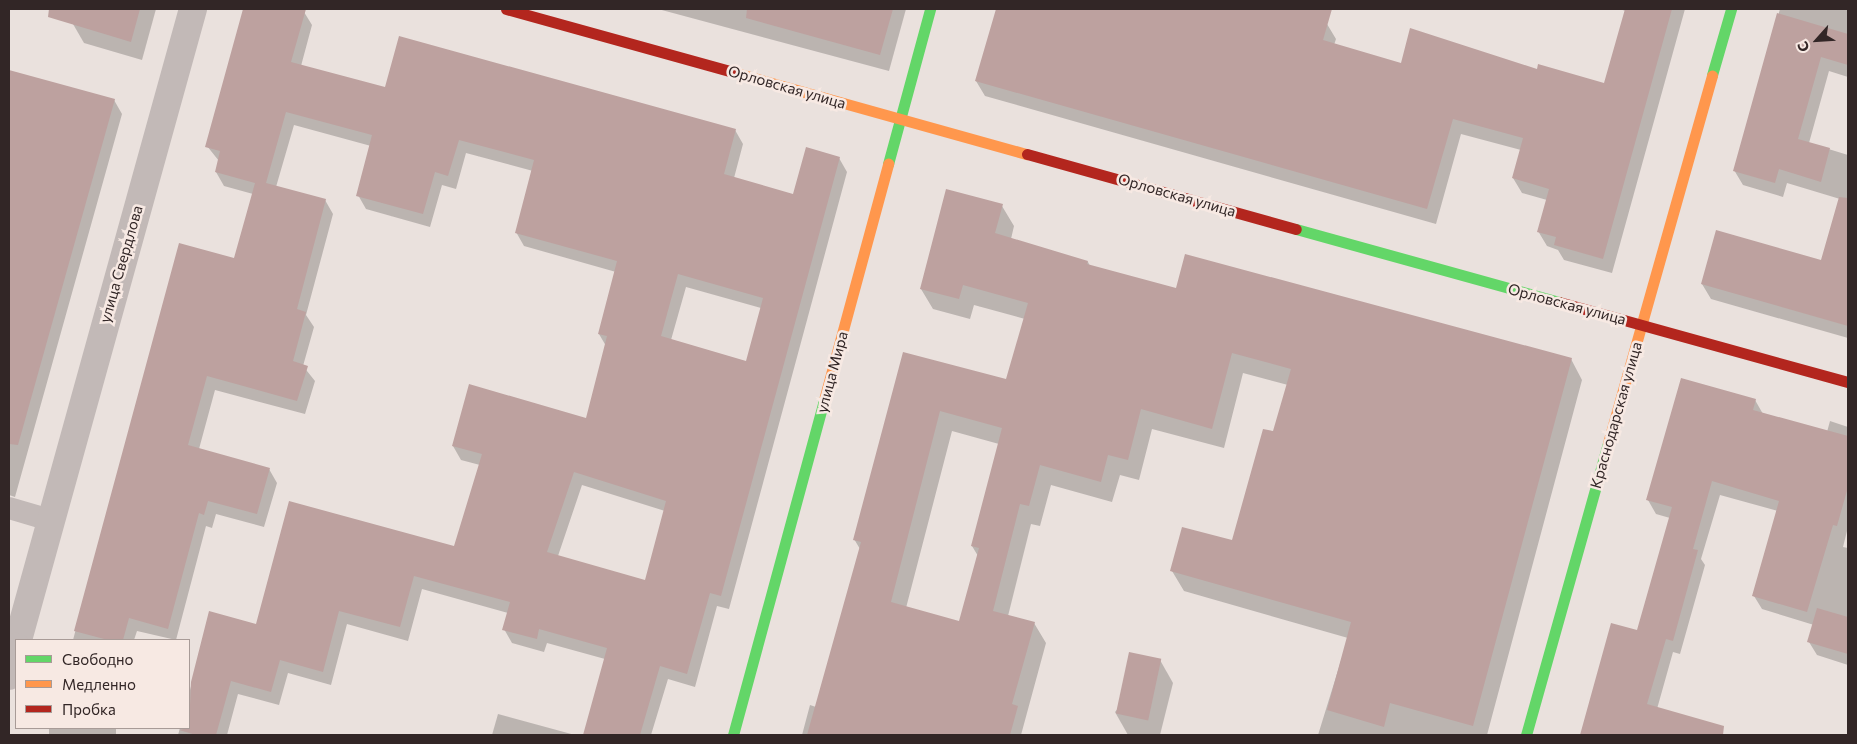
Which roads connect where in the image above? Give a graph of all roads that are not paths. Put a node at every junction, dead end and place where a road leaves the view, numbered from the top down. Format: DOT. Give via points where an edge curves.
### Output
graph roads {
  1 [pos="193,9"];
  2 [pos="506,9"];
  3 [pos="930,9"];
  4 [pos="1731,9"];
  5 [pos="901,119"];
  6 [pos="1642,325"];
  7 [pos="1848,382"];
  8 [pos="9,508"];
  9 [pos="50,520"];
  10 [pos="18,639"];
  11 [pos="15,651"];
  12 [pos="9,676"];
  13 [pos="733,735"];
  14 [pos="1526,735"];
  1 -- 9 [label="street, улица Свердлова"];
  2 -- 5 [label="street, Орловская улица"];
  3 -- 5 [label="street, улица Мира"];
  4 -- 6 [label="street, Краснодарская улица"];
  5 -- 6 [label="street, Орловская улица"];
  5 -- 13 [label="street, улица Мира"];
  6 -- 7 [label="street, Орловская улица"];
  6 -- 14 [label="street, Краснодарская улица"];
  8 -- 9 [label="lane"];
  9 -- 10 [label="street, улица Свердлова"];
  11 -- 12 [label="street"];
}
